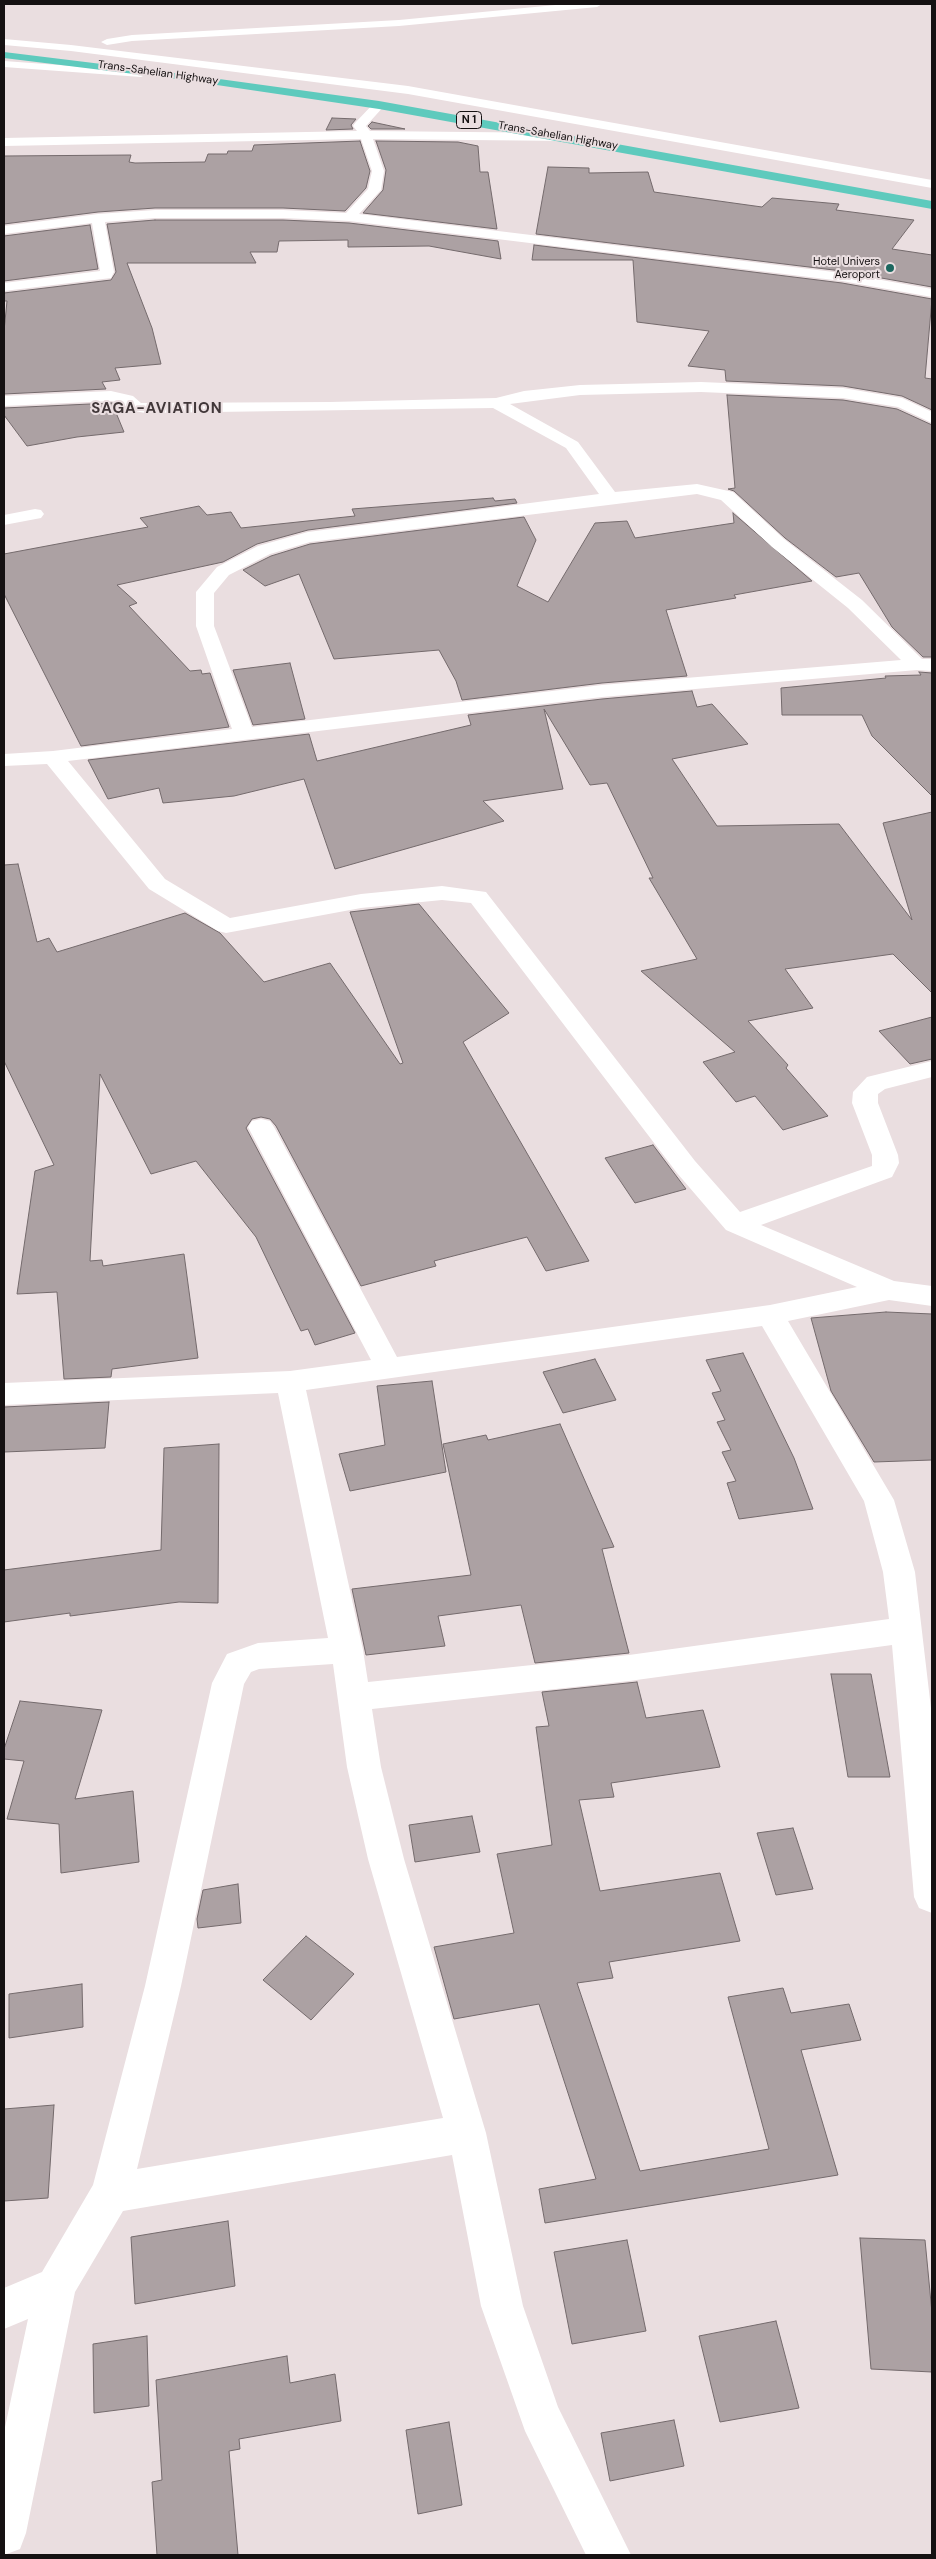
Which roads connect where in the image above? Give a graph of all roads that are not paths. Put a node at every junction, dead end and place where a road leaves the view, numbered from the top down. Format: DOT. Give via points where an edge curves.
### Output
graph roads {
  1 [pos="597,4"];
  2 [pos="4,42"];
  3 [pos="71,48"];
  4 [pos="4,55"];
  5 [pos="4,64"];
  6 [pos="182,76"];
  7 [pos="379,105"];
  8 [pos="366,135"];
  9 [pos="566,137"];
  10 [pos="4,142"];
  11 [pos="932,184"];
  12 [pos="932,205"];
  13 [pos="348,217"];
  14 [pos="98,218"];
  15 [pos="4,230"];
  16 [pos="4,288"];
  17 [pos="932,293"];
  18 [pos="4,402"];
  19 [pos="496,403"];
  20 [pos="932,418"];
  21 [pos="610,498"];
  22 [pos="35,514"];
  23 [pos="4,520"];
  24 [pos="925,664"];
  25 [pos="244,734"];
  26 [pos="53,757"];
  27 [pos="4,760"];
  28 [pos="932,1069"];
  29 [pos="261,1127"];
  30 [pos="735,1224"];
  31 [pos="889,1290"];
  32 [pos="932,1296"];
  33 [pos="770,1315"];
  34 [pos="389,1368"];
  35 [pos="290,1382"];
  36 [pos="4,1394"];
  37 [pos="906,1630"];
  38 [pos="347,1650"];
  39 [pos="353,1697"];
  40 [pos="932,1897"];
  41 [pos="467,2133"];
  42 [pos="111,2192"];
  43 [pos="56,2286"];
  44 [pos="4,2309"];
  45 [pos="4,2533"];
  46 [pos="608,2555"];
  1 -- 3 [label="street" via="399,23 132,38"];
  2 -- 3 [label="street"];
  3 -- 11 [label="street" via="408,90"];
  4 -- 6 [label="highway, Trans-Sahelian Highway / N 1"];
  5 -- 6 [label="street"];
  6 -- 7 [label="highway, Trans-Sahelian Highway / N 1"];
  7 -- 8 [label="street" via="360,124"];
  7 -- 9 [label="highway, Trans-Sahelian Highway / N 1"];
  8 -- 9 [label="street"];
  8 -- 10 [label="street"];
  8 -- 13 [label="street" via="378,171 376,185"];
  9 -- 12 [label="highway, Trans-Sahelian Highway / N 1"];
  13 -- 14 [label="street" via="155,214"];
  13 -- 17 [label="street" via="842,277"];
  14 -- 15 [label="street"];
  14 -- 16 [label="street" via="106,275"];
  18 -- 19 [label="street" via="111,396 127,399 136,407 157,409"];
  19 -- 20 [label="street" via="524,396 580,390 765,389 842,393 886,400 902,403"];
  19 -- 21 [label="street" via="572,445"];
  21 -- 24 [label="street" via="697,489 727,496 778,543 825,578"];
  21 -- 25 [label="street" via="308,537 264,550 223,571 205,592 205,626"];
  22 -- 23 [label="street"];
  24 -- 25 [label="street" via="602,692"];
  25 -- 26 [label="street"];
  26 -- 27 [label="street"];
  26 -- 30 [label="street" via="157,884 226,926 361,901 442,893 478,897 686,1167"];
  28 -- 30 [label="street" via="876,1083 866,1092 865,1103 885,1155 883,1171"];
  29 -- 34 [label="street"];
  30 -- 31 [label="street"];
  31 -- 32 [label="street"];
  31 -- 33 [label="street"];
  33 -- 34 [label="street"];
  33 -- 37 [label="street" via="879,1500 899,1572"];
  34 -- 35 [label="street"];
  35 -- 36 [label="street"];
  35 -- 38 [label="street"];
  37 -- 39 [label="street" via="629,1668"];
  37 -- 40 [label="street"];
  38 -- 39 [label="street"];
  38 -- 42 [label="street" via="258,1656 238,1663 228,1683 163,1986"];
  39 -- 41 [label="street" via="364,1767 386,1859"];
  41 -- 42 [label="street"];
  41 -- 46 [label="street" via="502,2306 540,2416"];
  42 -- 43 [label="street"];
  43 -- 44 [label="street"];
  43 -- 45 [label="street"];
}
